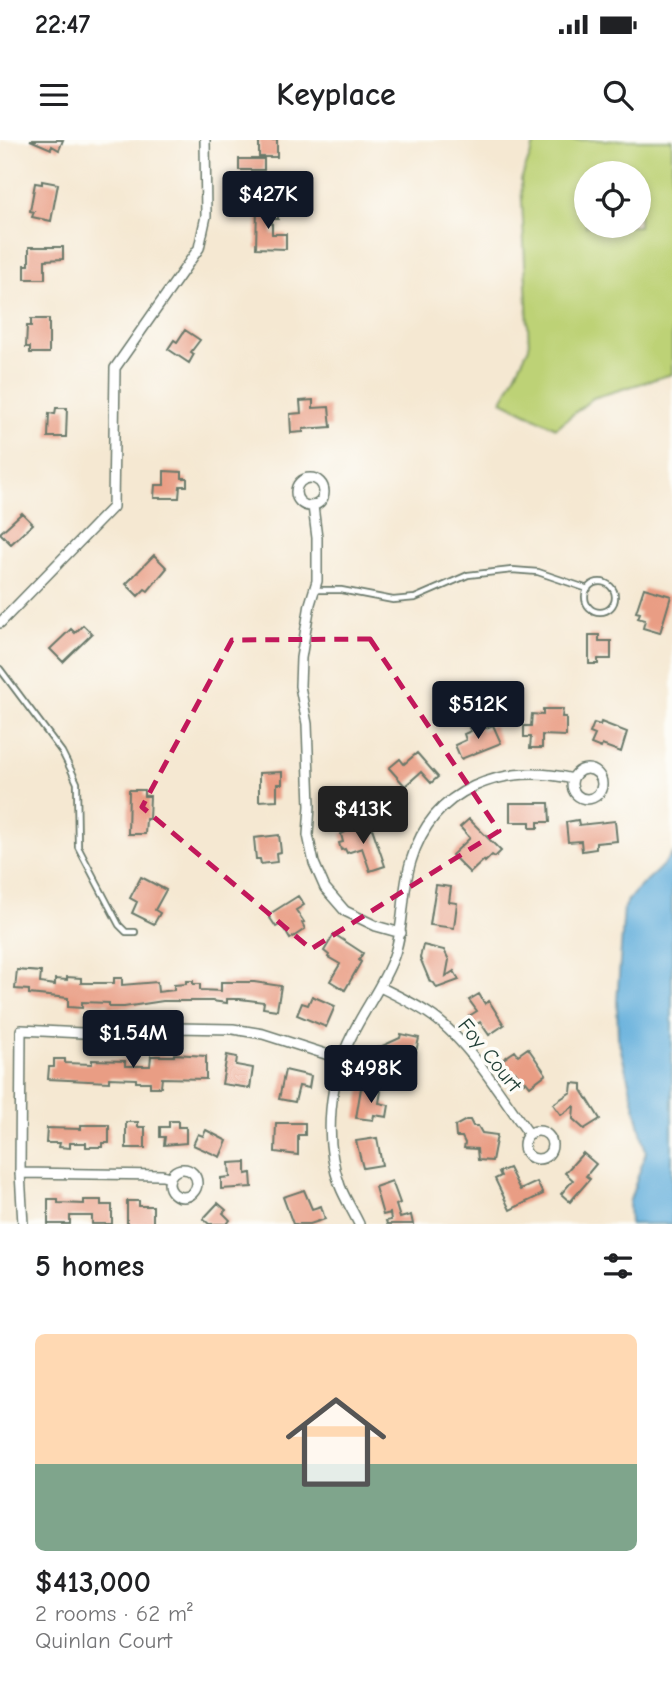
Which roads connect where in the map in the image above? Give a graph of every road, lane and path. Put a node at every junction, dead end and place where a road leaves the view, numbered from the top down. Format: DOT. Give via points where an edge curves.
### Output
graph roads {
  1 [pos="205,140"];
  2 [pos="313,506"];
  3 [pos="587,589"];
  4 [pos="315,590"];
  5 [pos="0,623"];
  6 [pos="0,669"];
  7 [pos="573,779"];
  8 [pos="135,932"];
  9 [pos="401,933"];
  10 [pos="380,987"];
  11 [pos="341,1059"];
  12 [pos="529,1134"];
  13 [pos="20,1173"];
  14 [pos="170,1177"];
  15 [pos="23,1224"];
  16 [pos="359,1224"];
  1 -- 5 [label="street" via="206,216 200,248 115,368 113,507"];
  2 -- 4 [label="street"];
  3 -- 3 [label="lane" via="600,582 609,586 614,594 611,607 602,612 589,607"];
  3 -- 4 [label="lane" via="538,572 512,570 468,575 415,598 393,600"];
  4 -- 9 [label="street" via="300,685 307,723 308,835 314,863 325,888 345,911"];
  6 -- 8 [label="lane" via="62,751 77,783 78,847 119,925 125,932"];
  7 -- 9 [label="street" via="535,773 500,776 462,792 439,812 411,860"];
  9 -- 10 [label="street"];
  10 -- 11 [label="street"];
  10 -- 12 [label="street, Foy Court" via="449,1029"];
  11 -- 13 [label="street" via="233,1029 103,1034 21,1030"];
  11 -- 16 [label="street" via="332,1100 331,1151 340,1188"];
  13 -- 14 [label="street"];
  13 -- 15 [label="street"];
}
